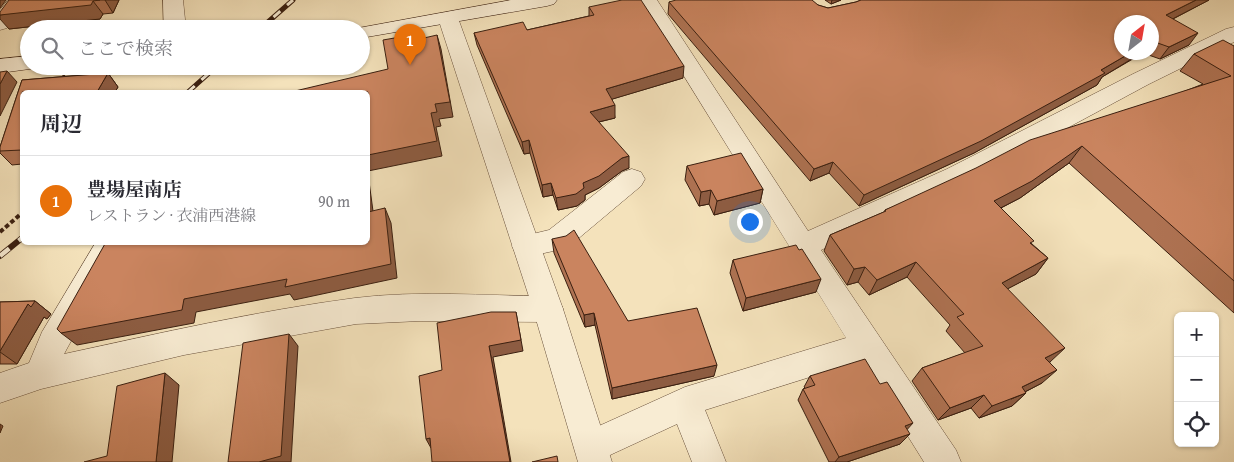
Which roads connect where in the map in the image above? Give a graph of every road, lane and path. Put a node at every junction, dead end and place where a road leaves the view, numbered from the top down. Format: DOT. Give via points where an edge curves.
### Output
graph roads {
  1 [pos="18,0"];
  2 [pos="174,0"];
  3 [pos="547,0"];
  4 [pos="648,0"];
  5 [pos="448,18"];
  6 [pos="175,20"];
  7 [pos="0,24"];
  8 [pos="370,31"];
  9 [pos="1234,34"];
  10 [pos="20,64"];
  11 [pos="0,66"];
  12 [pos="64,75"];
  13 [pos="58,86"];
  14 [pos="632,178"];
  15 [pos="20,215"];
  16 [pos="0,232"];
  17 [pos="108,245"];
  18 [pos="526,246"];
  19 [pos="803,246"];
  20 [pos="548,309"];
  21 [pos="868,345"];
  22 [pos="41,374"];
  23 [pos="0,388"];
  24 [pos="684,402"];
  25 [pos="593,454"];
  26 [pos="709,462"];
  27 [pos="944,462"];
  1 -- 7 [label="street"];
  2 -- 6 [label="street"];
  3 -- 5 [label="street"];
  4 -- 19 [label="street"];
  5 -- 8 [label="street"];
  5 -- 18 [label="street"];
  9 -- 19 [label="street" via="956,176"];
  10 -- 11 [label="street"];
  12 -- 13 [label="path"];
  14 -- 18 [label="street" via="557,240"];
  15 -- 16 [label="path"];
  17 -- 22 [label="street" via="53,342"];
  18 -- 20 [label="street"];
  19 -- 21 [label="street"];
  20 -- 22 [label="street" via="356,310 184,340"];
  20 -- 25 [label="street"];
  21 -- 24 [label="street"];
  21 -- 27 [label="street"];
  22 -- 23 [label="street"];
  24 -- 25 [label="street"];
  24 -- 26 [label="street"];
}
